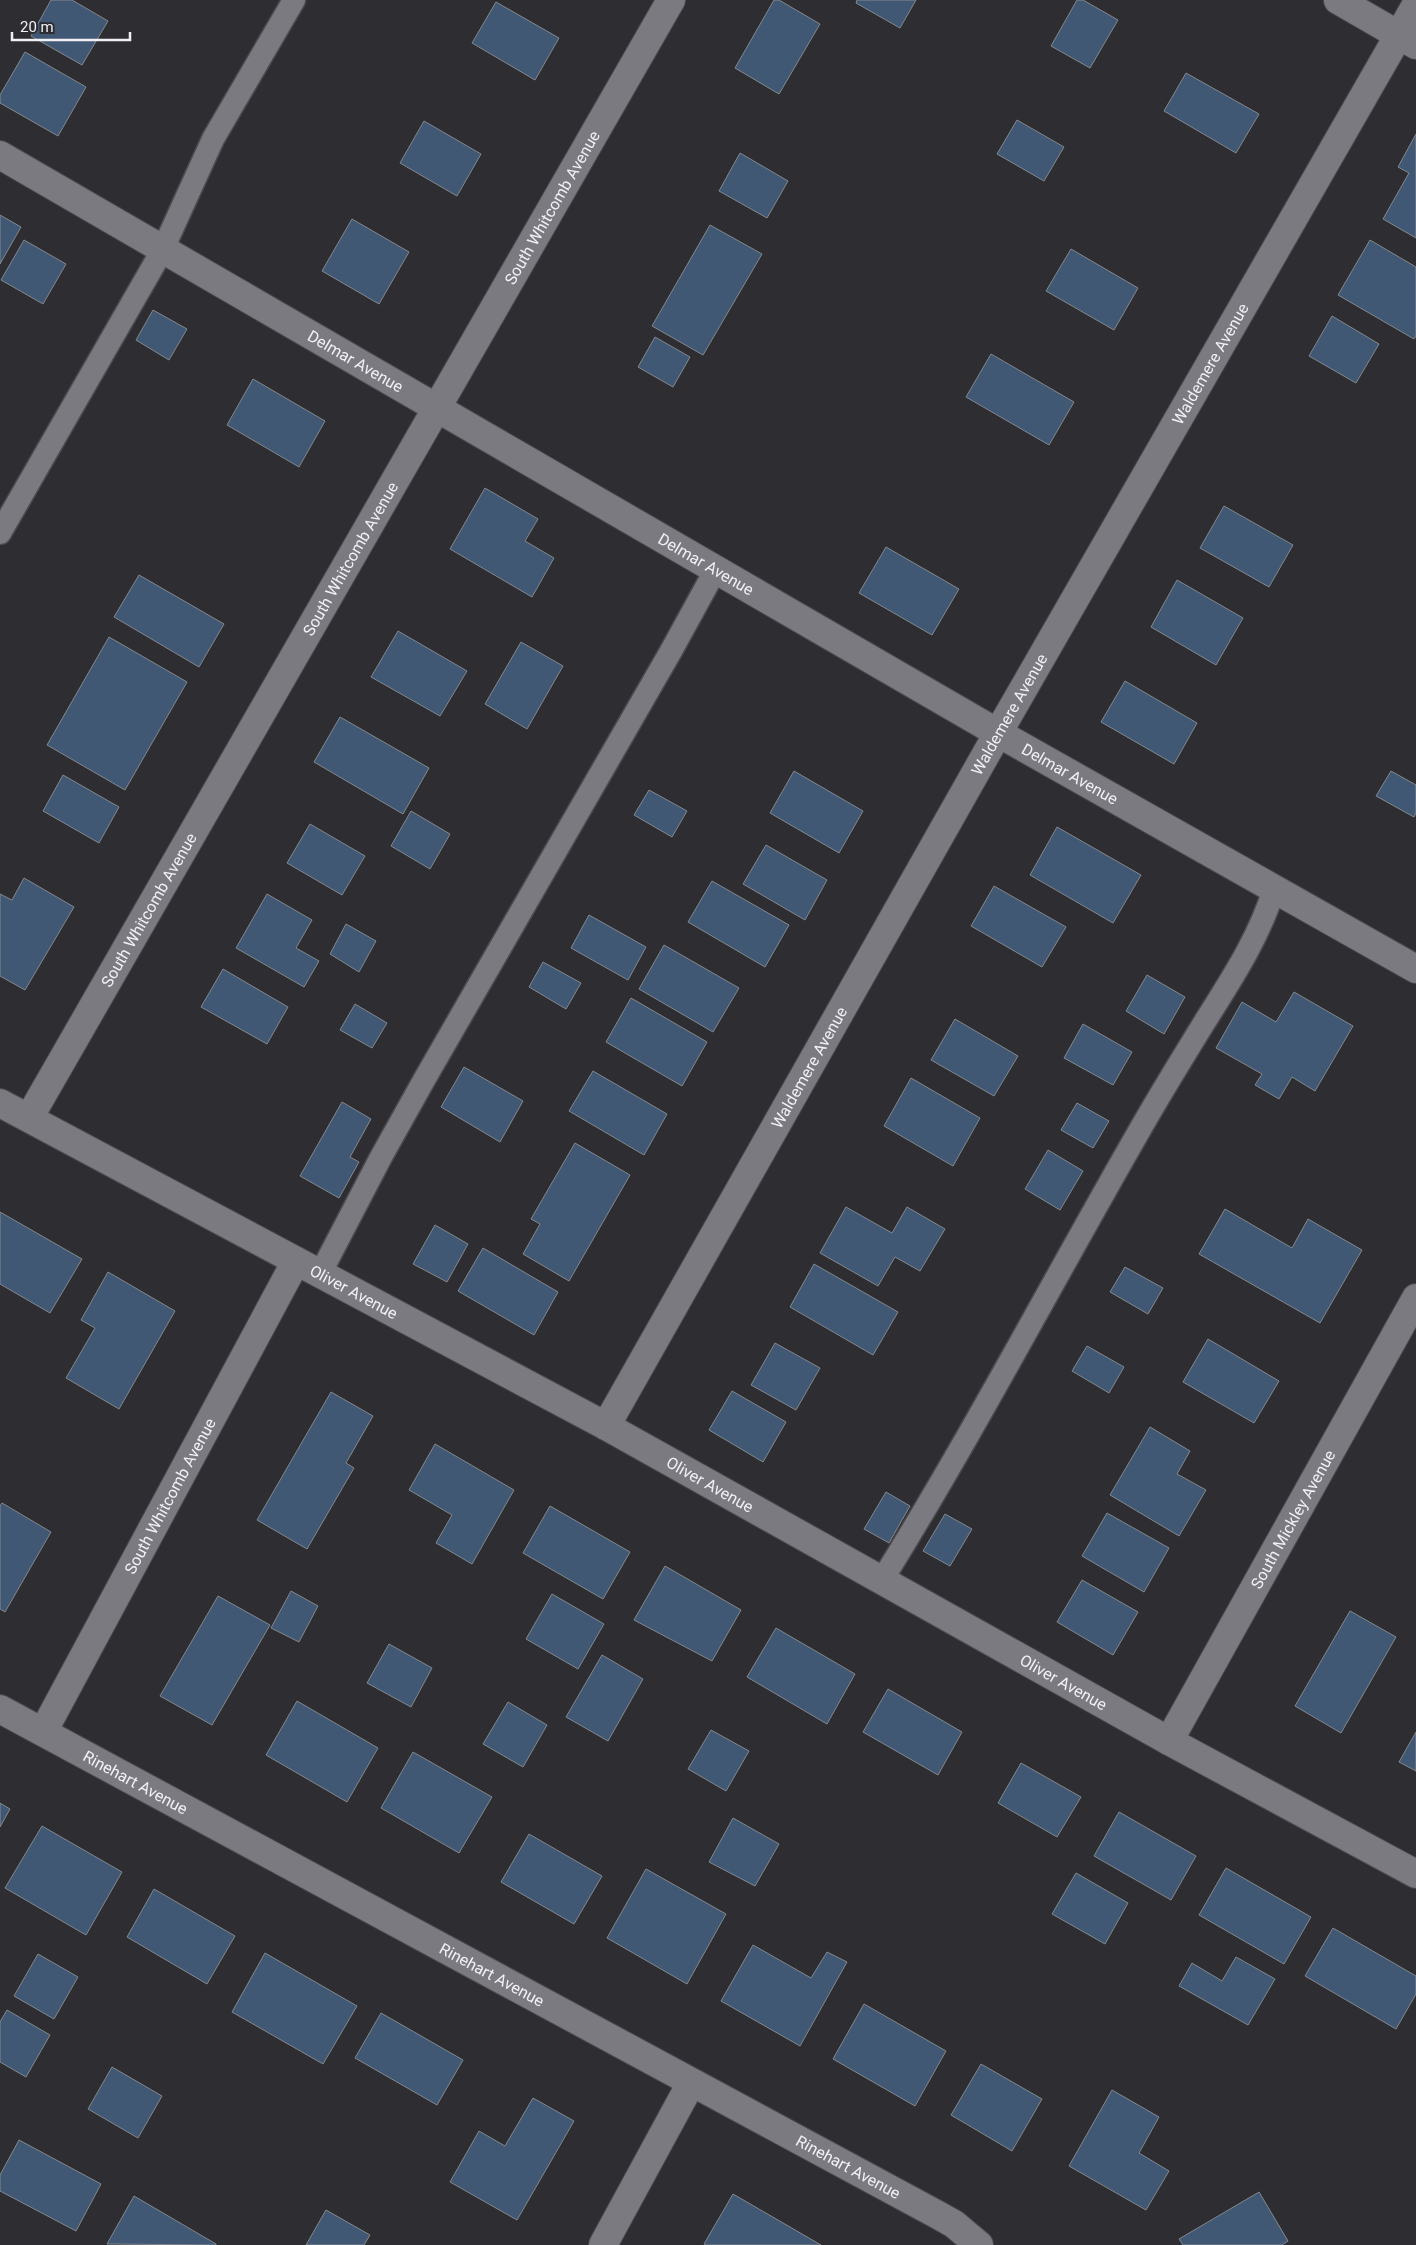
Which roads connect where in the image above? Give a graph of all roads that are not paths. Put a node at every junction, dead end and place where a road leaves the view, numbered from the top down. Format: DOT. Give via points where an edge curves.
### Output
graph roads {
  1 [pos="294,0"];
  2 [pos="671,0"];
  3 [pos="1338,0"];
  4 [pos="1416,5"];
  5 [pos="1407,40"];
  6 [pos="0,155"];
  7 [pos="163,249"];
  8 [pos="437,407"];
  9 [pos="0,533"];
  10 [pos="716,569"];
  11 [pos="998,733"];
  12 [pos="1274,889"];
  13 [pos="1416,969"];
  14 [pos="0,1103"];
  15 [pos="29,1118"];
  16 [pos="296,1261"];
  17 [pos="320,1274"];
  18 [pos="1416,1298"];
  19 [pos="606,1426"];
  20 [pos="882,1580"];
  21 [pos="0,1709"];
  22 [pos="43,1732"];
  23 [pos="1169,1741"];
  24 [pos="1416,1874"];
  25 [pos="691,2083"];
  26 [pos="603,2245"];
  27 [pos="979,2245"];
  1 -- 7 [label="lane" via="213,140"];
  2 -- 8 [label="street, South Whitcomb Avenue"];
  3 -- 5 [label="street"];
  4 -- 5 [label="street, Waldemere Avenue"];
  5 -- 11 [label="street, Waldemere Avenue"];
  6 -- 7 [label="street, Delmar Avenue"];
  7 -- 8 [label="street, Delmar Avenue"];
  7 -- 9 [label="lane"];
  8 -- 10 [label="street, Delmar Avenue"];
  8 -- 15 [label="street, South Whitcomb Avenue"];
  10 -- 11 [label="street, Delmar Avenue"];
  10 -- 17 [label="lane" via="386,1148"];
  11 -- 12 [label="street, Delmar Avenue"];
  11 -- 19 [label="street, Waldemere Avenue"];
  12 -- 13 [label="street, Delmar Avenue"];
  12 -- 20 [label="lane" via="1247,955 1178,1065 985,1408"];
  14 -- 15 [label="street, Oliver Avenue"];
  15 -- 16 [label="street, Oliver Avenue"];
  16 -- 17 [label="street, Oliver Avenue"];
  16 -- 22 [label="street, South Whitcomb Avenue"];
  17 -- 19 [label="street, Oliver Avenue"];
  18 -- 23 [label="street, South Mickley Avenue"];
  19 -- 20 [label="street, Oliver Avenue"];
  20 -- 23 [label="street, Oliver Avenue"];
  21 -- 22 [label="street, Rinehart Avenue"];
  22 -- 25 [label="street, Rinehart Avenue"];
  23 -- 24 [label="street, Oliver Avenue"];
  25 -- 26 [label="street"];
  25 -- 27 [label="street, Rinehart Avenue" via="938,2215"];
}
